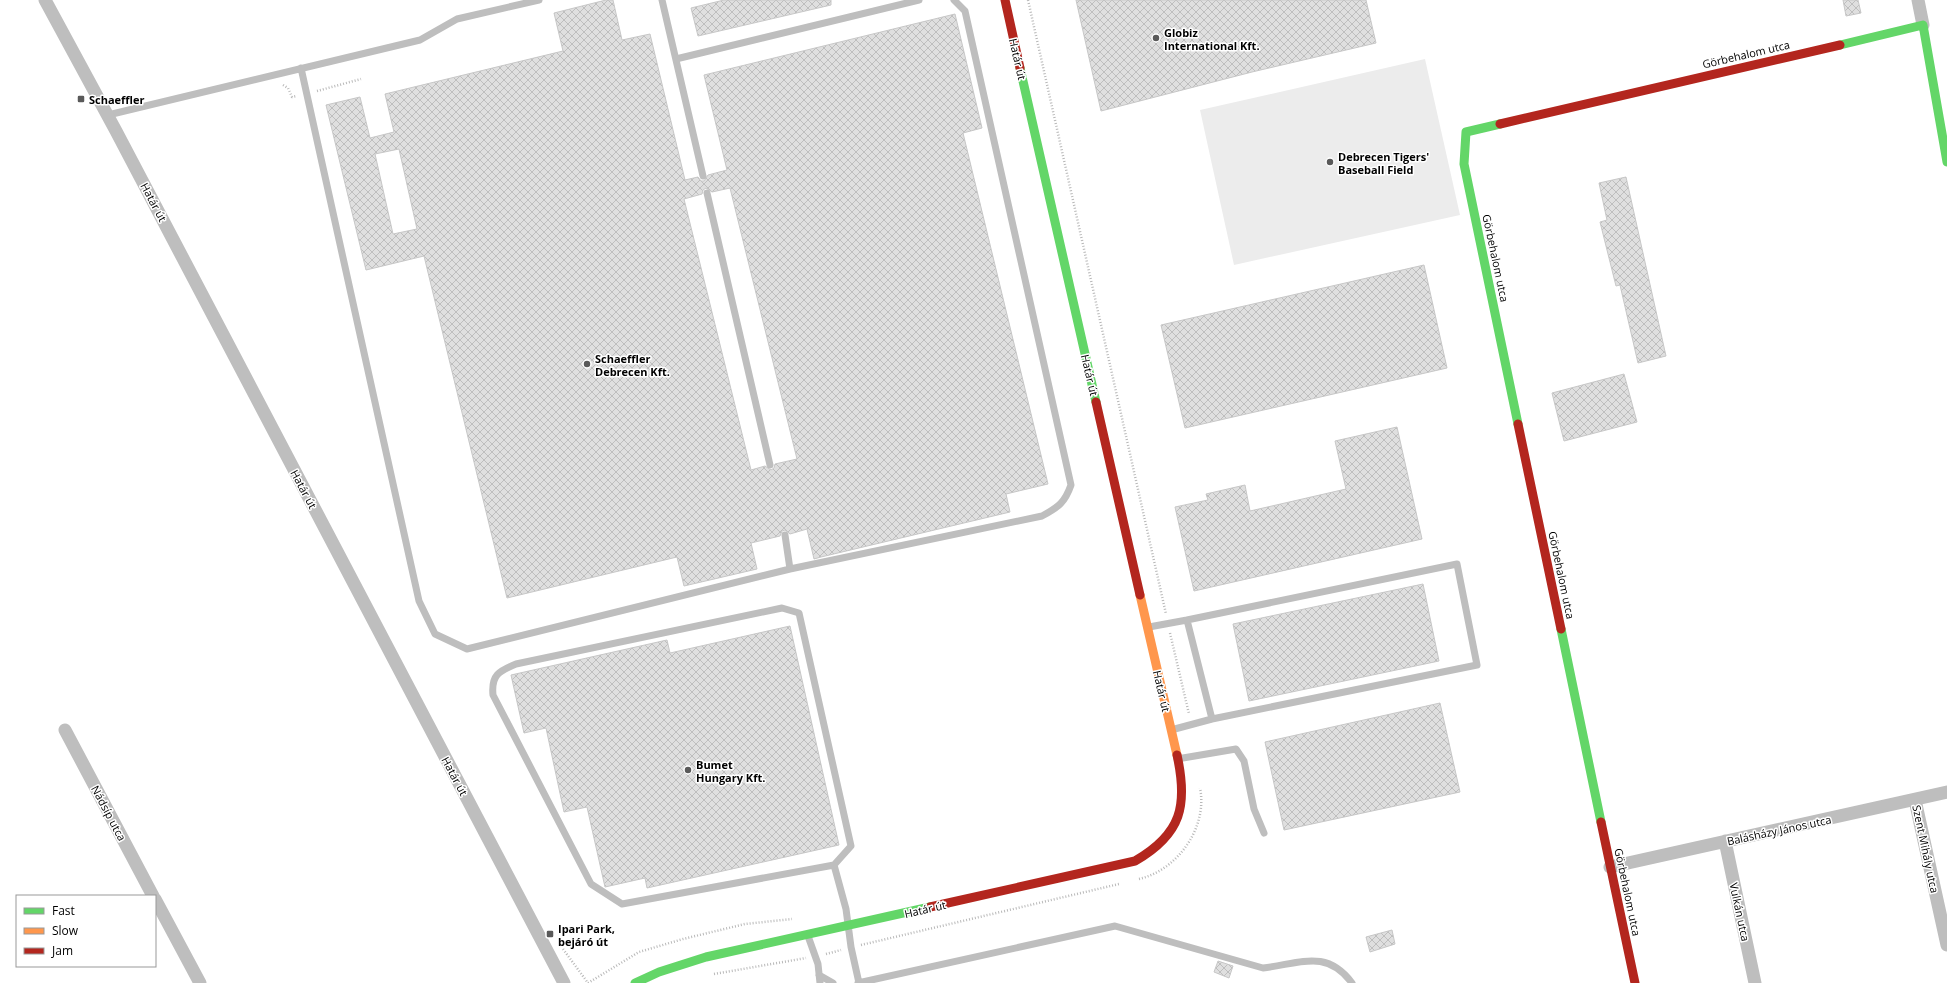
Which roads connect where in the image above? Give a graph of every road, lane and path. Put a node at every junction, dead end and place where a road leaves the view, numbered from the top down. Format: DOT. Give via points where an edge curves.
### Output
graph roads {
  1 [pos="45,0"];
  2 [pos="540,0"];
  3 [pos="662,0"];
  4 [pos="919,0"];
  5 [pos="954,0"];
  6 [pos="1005,0"];
  7 [pos="1028,0"];
  8 [pos="1918,0"];
  9 [pos="1923,25"];
  10 [pos="676,59"];
  11 [pos="302,68"];
  12 [pos="108,115"];
  13 [pos="1947,162"];
  14 [pos="703,176"];
  15 [pos="707,193"];
  16 [pos="770,465"];
  17 [pos="785,535"];
  18 [pos="790,569"];
  19 [pos="1187,620"];
  20 [pos="1168,624"];
  21 [pos="1147,627"];
  22 [pos="1212,719"];
  23 [pos="1191,725"];
  24 [pos="65,730"];
  25 [pos="1170,730"];
  26 [pos="1177,759"];
  27 [pos="1200,785"];
  28 [pos="1947,792"];
  29 [pos="1915,800"];
  30 [pos="1264,833"];
  31 [pos="1724,842"];
  32 [pos="834,865"];
  33 [pos="1610,867"];
  34 [pos="1134,880"];
  35 [pos="1126,882"];
  36 [pos="152,895"];
  37 [pos="156,901"];
  38 [pos="794,918"];
  39 [pos="848,927"];
  40 [pos="808,936"];
  41 [pos="1947,945"];
  42 [pos="851,947"];
  43 [pos="815,956"];
  44 [pos="709,975"];
  45 [pos="819,975"];
  46 [pos="560,982"];
  47 [pos="200,983"];
  48 [pos="588,983"];
  49 [pos="635,983"];
  50 [pos="820,983"];
  51 [pos="832,983"];
  52 [pos="858,983"];
  53 [pos="1352,983"];
  54 [pos="1635,983"];
  55 [pos="1755,983"];
  1 -- 12 [label="street, Határ út"];
  2 -- 11 [label="lane" via="457,19 420,40"];
  3 -- 10 [label="lane"];
  4 -- 10 [label="lane"];
  5 -- 18 [label="lane" via="965,11 1071,485 1066,498 1057,508 1042,516"];
  6 -- 21 [label="street, Határ út"];
  7 -- 20 [label="path"];
  8 -- 9 [label="street"];
  9 -- 13 [label="street"];
  9 -- 33 [label="street, Görbehalom utca" via="1466,132 1464,164"];
  10 -- 14 [label="lane"];
  11 -- 12 [label="lane"];
  11 -- 18 [label="lane" via="419,601 436,634 467,649"];
  12 -- 46 [label="street, Határ út"];
  15 -- 16 [label="lane"];
  17 -- 18 [label="lane"];
  19 -- 20 [label="lane"];
  19 -- 22 [label="lane"];
  19 -- 22 [label="lane" via="1457,564 1477,665"];
  20 -- 21 [label="lane"];
  20 -- 23 [label="path"];
  21 -- 25 [label="street, Határ út"];
  22 -- 23 [label="lane"];
  23 -- 25 [label="lane"];
  24 -- 36 [label="street, Nádsíp utca"];
  25 -- 26 [label="street, Határ út"];
  26 -- 30 [label="lane" via="1236,749 1244,761 1254,809"];
  26 -- 39 [label="street, Határ út" via="1182,779 1182,799 1178,818 1172,832 1163,843 1140,859"];
  27 -- 34 [label="path" via="1203,800 1197,825 1186,848 1167,867 1149,877"];
  28 -- 29 [label="street, Balásházy János utca"];
  29 -- 31 [label="street, Balásházy János utca"];
  29 -- 41 [label="street, Szent Mihály utca"];
  31 -- 33 [label="street, Balásházy János utca"];
  31 -- 55 [label="street, Vulkán utca"];
  32 -- 32 [label="lane" via="852,846 799,613 782,608 516,664 502,670 495,677 492,685 493,695 592,884 622,904"];
  32 -- 39 [label="lane" via="846,909"];
  33 -- 54 [label="street, Görbehalom utca"];
  35 -- 42 [label="path"];
  37 -- 47 [label="street"];
  38 -- 48 [label="path" via="745,924 639,952"];
  39 -- 40 [label="street, Határ út"];
  39 -- 42 [label="lane"];
  40 -- 43 [label="lane"];
  40 -- 49 [label="street, Határ út" via="706,957 659,972"];
  42 -- 43 [label="path"];
  42 -- 52 [label="lane"];
  43 -- 44 [label="path"];
  43 -- 45 [label="lane"];
  45 -- 50 [label="lane"];
  45 -- 51 [label="lane"];
  52 -- 53 [label="lane" via="1115,926 1262,968 1308,960 1324,963 1339,968"];
}
